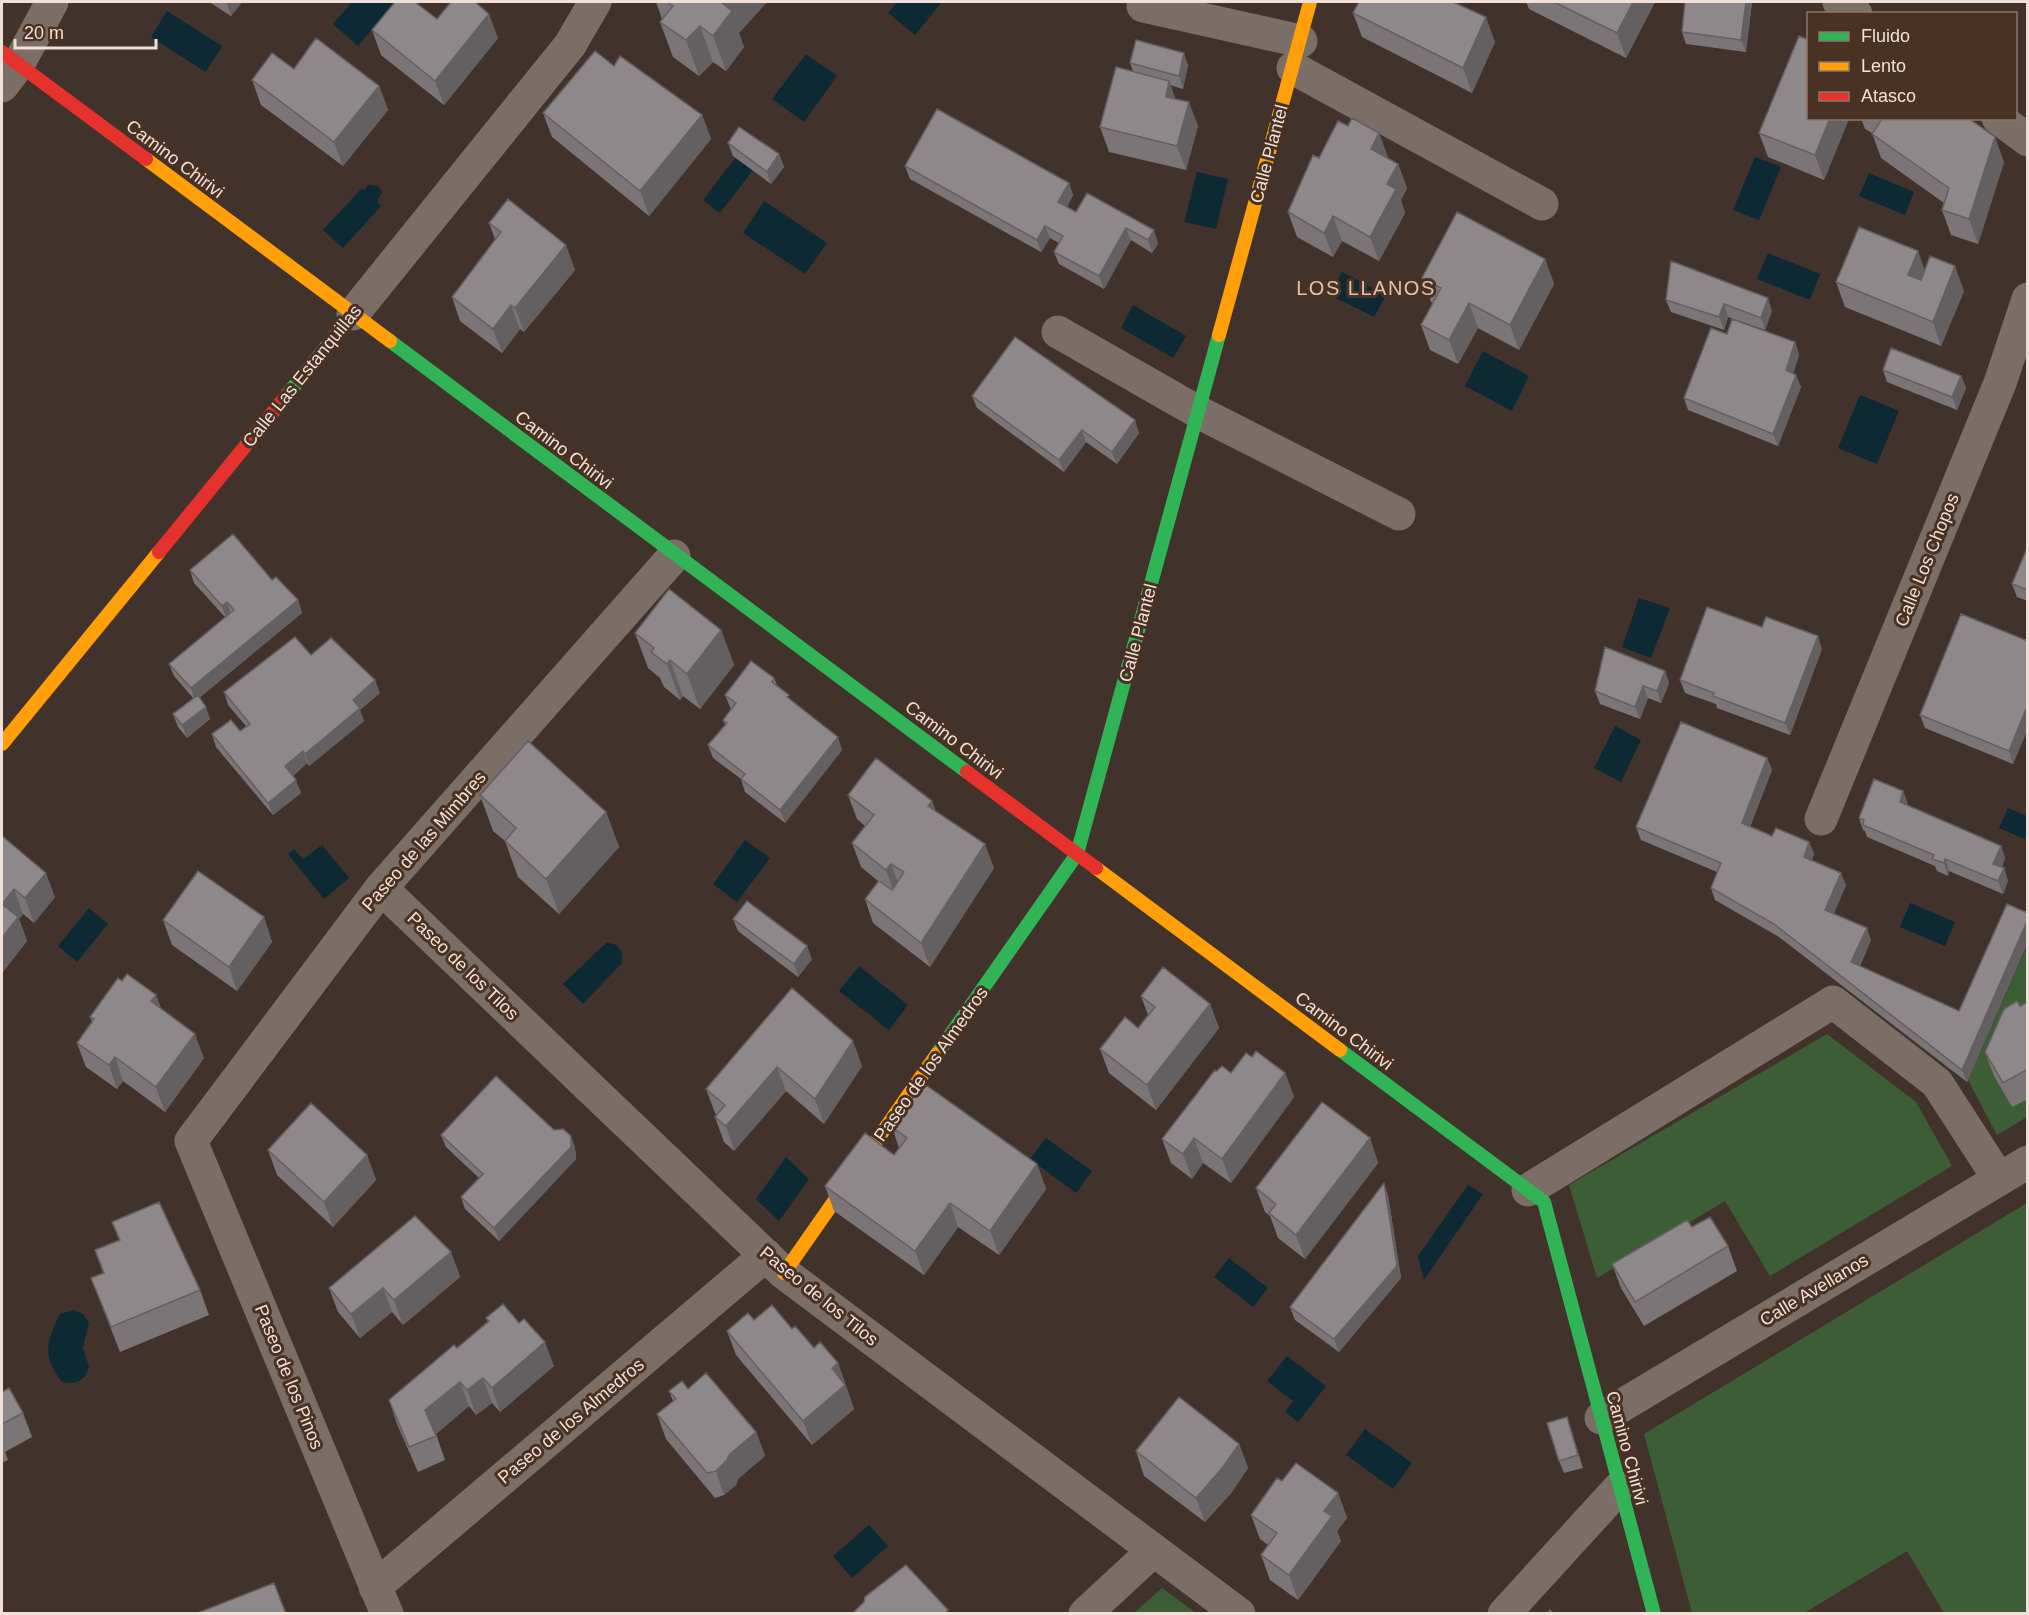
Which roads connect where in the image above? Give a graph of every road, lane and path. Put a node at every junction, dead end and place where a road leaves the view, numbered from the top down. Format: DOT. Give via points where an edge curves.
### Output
graph roads {
  1 [pos="52,2"];
  2 [pos="595,2"];
  3 [pos="1310,2"];
  4 [pos="1839,2"];
  5 [pos="1143,6"];
  6 [pos="1853,12"];
  7 [pos="1297,55"];
  8 [pos="7,68"];
  9 [pos="2001,120"];
  10 [pos="2028,140"];
  11 [pos="1542,204"];
  12 [pos="2028,299"];
  13 [pos="353,314"];
  14 [pos="1058,332"];
  15 [pos="1198,412"];
  16 [pos="1399,514"];
  17 [pos="674,556"];
  18 [pos="2,744"];
  19 [pos="1821,819"];
  20 [pos="1077,854"];
  21 [pos="381,888"];
  22 [pos="191,1141"];
  23 [pos="2028,1162"];
  24 [pos="1999,1179"];
  25 [pos="1528,1190"];
  26 [pos="775,1264"];
  27 [pos="1600,1418"];
  28 [pos="1619,1488"];
  29 [pos="1154,1550"];
  30 [pos="381,1600"];
  31 [pos="1085,1614"];
  32 [pos="1239,1614"];
  33 [pos="1504,1614"];
  34 [pos="1654,1614"];
  1 -- 8 [label="street"];
  2 -- 13 [label="street, Calle Las Estanquillas" via="570,45"];
  3 -- 7 [label="street, Calle Plantel"];
  4 -- 6 [label="street"];
  5 -- 7 [label="street"];
  7 -- 11 [label="street"];
  7 -- 15 [label="street, Calle Plantel"];
  8 -- 13 [label="street, Camino Chirivi"];
  9 -- 10 [label="street"];
  12 -- 19 [label="street, Calle Los Chopos" via="2000,383"];
  13 -- 17 [label="street, Camino Chirivi"];
  13 -- 18 [label="street, Calle Las Estanquillas"];
  14 -- 15 [label="street"];
  15 -- 16 [label="street"];
  15 -- 20 [label="street, Calle Plantel"];
  17 -- 20 [label="street, Camino Chirivi"];
  17 -- 21 [label="street, Paseo de las Mimbres"];
  20 -- 25 [label="street, Camino Chirivi"];
  20 -- 26 [label="street, Paseo de los Almedros"];
  21 -- 22 [label="street, Paseo de las Mimbres"];
  21 -- 26 [label="street, Paseo de los Tilos"];
  22 -- 30 [label="street, Paseo de los Pinos"];
  23 -- 24 [label="street, Calle Avellanos"];
  24 -- 25 [label="street" via="1936,1083 1833,1002"];
  24 -- 27 [label="street, Calle Avellanos"];
  25 -- 27 [label="street, Camino Chirivi" via="1544,1203"];
  26 -- 29 [label="street, Paseo de los Tilos"];
  26 -- 30 [label="street, Paseo de los Almedros"];
  27 -- 28 [label="street, Camino Chirivi"];
  28 -- 33 [label="street"];
  28 -- 34 [label="street, Camino Chirivi"];
  29 -- 31 [label="street"];
  29 -- 32 [label="street, Paseo de los Tilos"];
}
